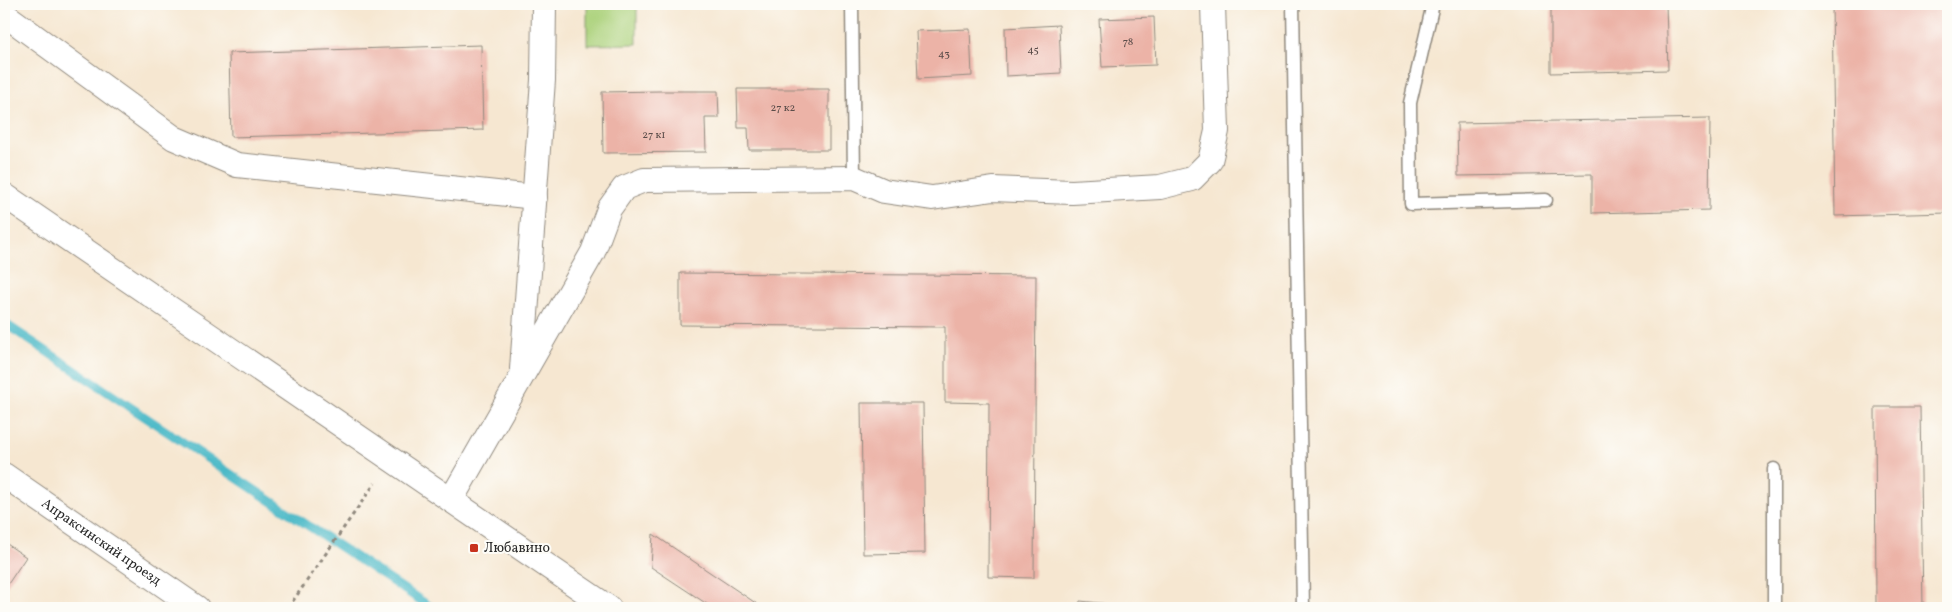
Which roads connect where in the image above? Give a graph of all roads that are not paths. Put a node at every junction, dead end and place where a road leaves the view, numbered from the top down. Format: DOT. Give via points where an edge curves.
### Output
graph roads {
  1 [pos="544,4"];
  2 [pos="852,4"];
  3 [pos="1213,4"];
  4 [pos="1293,4"];
  5 [pos="1433,4"];
  6 [pos="4,14"];
  7 [pos="854,178"];
  8 [pos="4,195"];
  9 [pos="535,197"];
  10 [pos="1546,200"];
  11 [pos="522,374"];
  12 [pos="1774,469"];
  13 [pos="4,475"];
  14 [pos="451,500"];
  15 [pos="197,608"];
  16 [pos="609,608"];
  17 [pos="1303,608"];
  18 [pos="1774,608"];
  1 -- 9 [label="street" via="544,80"];
  2 -- 7 [label="lane"];
  3 -- 7 [label="street" via="1217,130 1210,161 1192,179 1160,187 1072,192 993,189 932,198 884,191"];
  4 -- 17 [label="lane"];
  5 -- 10 [label="lane" via="1410,103 1411,204"];
  6 -- 9 [label="street" via="174,138 237,165"];
  7 -- 11 [label="street" via="644,180 624,188 608,209 593,252"];
  8 -- 14 [label="street"];
  9 -- 11 [label="street"];
  11 -- 14 [label="street"];
  12 -- 18 [label="lane"];
  13 -- 15 [label="street, Апраксинский проезд"];
  14 -- 16 [label="street"];
}
